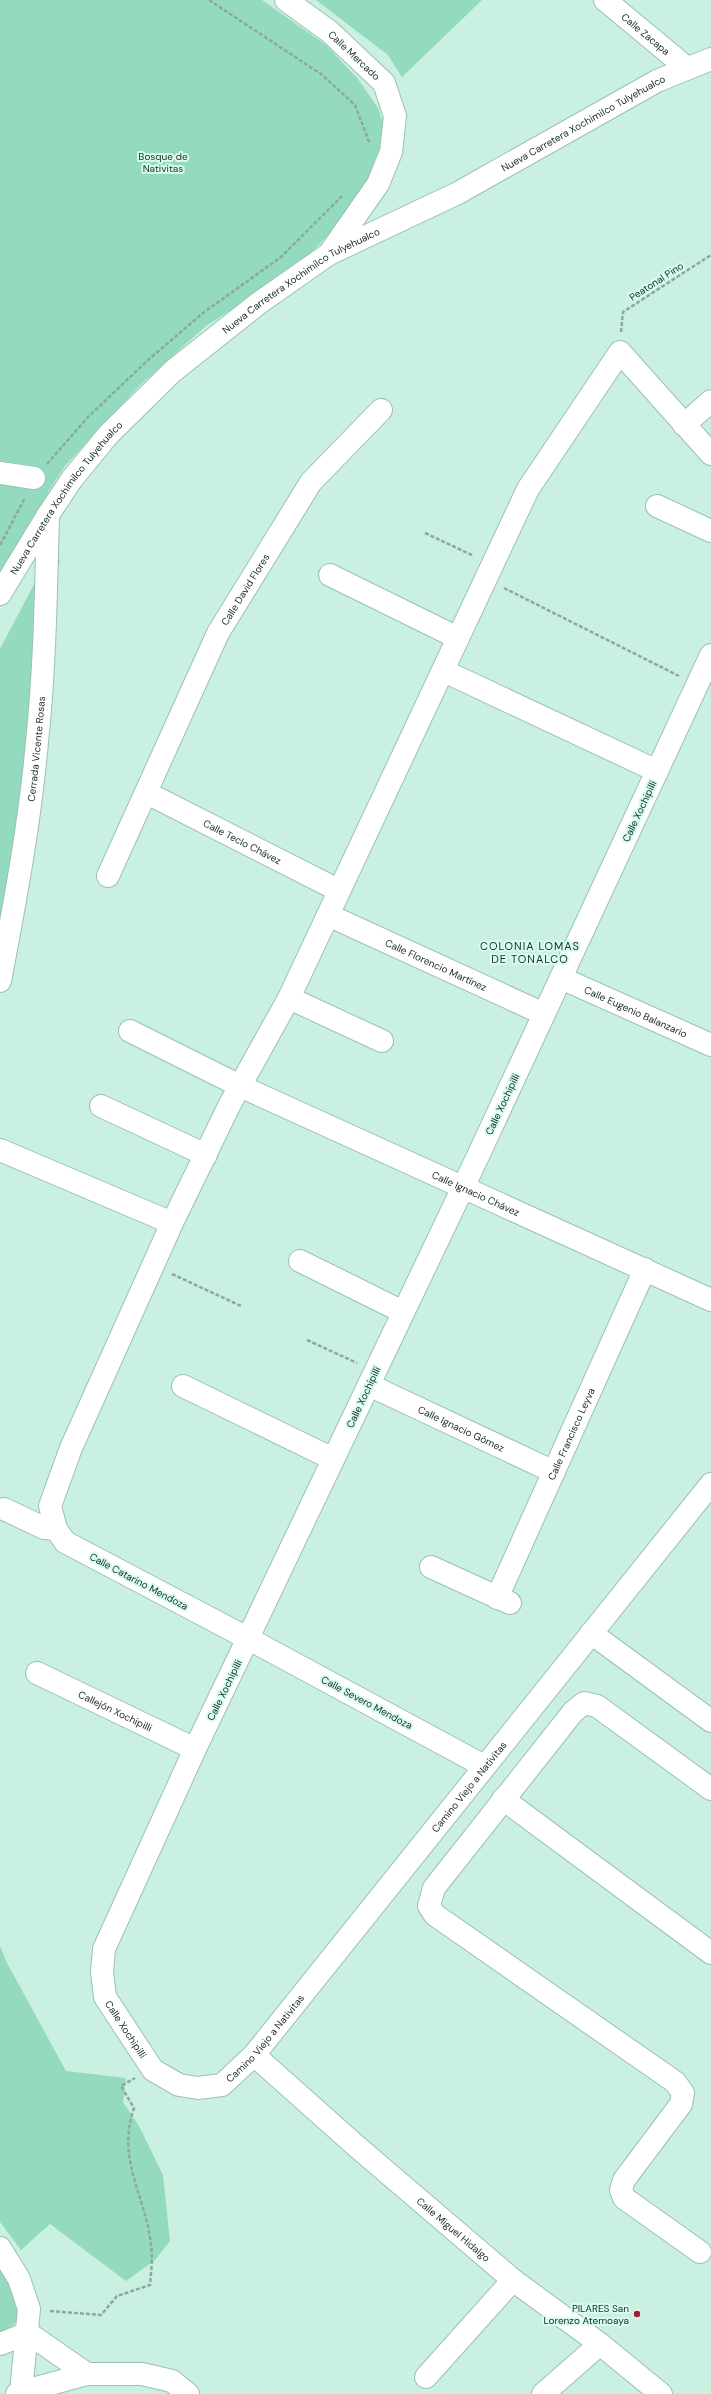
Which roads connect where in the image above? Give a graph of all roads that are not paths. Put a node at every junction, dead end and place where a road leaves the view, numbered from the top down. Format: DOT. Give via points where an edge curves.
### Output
graph roads {
  1 [pos="286,0"];
  2 [pos="604,0"];
  3 [pos="711,59"];
  4 [pos="687,68"];
  5 [pos="329,254"];
  6 [pos="711,401"];
  7 [pos="381,410"];
  8 [pos="684,425"];
  9 [pos="711,454"];
  10 [pos="0,472"];
  11 [pos="34,478"];
  12 [pos="657,506"];
  13 [pos="48,515"];
  14 [pos="711,531"];
  15 [pos="330,575"];
  16 [pos="0,594"];
  17 [pos="458,638"];
  18 [pos="711,656"];
  19 [pos="444,671"];
  20 [pos="657,771"];
  21 [pos="146,793"];
  22 [pos="108,876"];
  23 [pos="338,890"];
  24 [pos="328,915"];
  25 [pos="561,978"];
  26 [pos="0,981"];
  27 [pos="289,998"];
  28 [pos="544,1014"];
  29 [pos="130,1031"];
  30 [pos="382,1041"];
  31 [pos="711,1045"];
  32 [pos="240,1086"];
  33 [pos="101,1106"];
  34 [pos="0,1150"];
  35 [pos="206,1154"];
  36 [pos="464,1186"];
  37 [pos="172,1224"];
  38 [pos="300,1261"];
  39 [pos="645,1269"];
  40 [pos="711,1300"];
  41 [pos="404,1312"];
  42 [pos="372,1378"];
  43 [pos="183,1386"];
  44 [pos="333,1459"];
  45 [pos="554,1472"];
  46 [pos="711,1484"];
  47 [pos="4,1509"];
  48 [pos="56,1529"];
  49 [pos="431,1567"];
  50 [pos="591,1633"];
  51 [pos="249,1638"];
  52 [pos="37,1673"];
  53 [pos="711,1721"];
  54 [pos="195,1749"];
  55 [pos="484,1766"];
  56 [pos="711,1789"];
  57 [pos="503,1799"];
  58 [pos="711,1953"];
  59 [pos="254,2055"];
  60 [pos="222,2085"];
  61 [pos="0,2248"];
  62 [pos="700,2252"];
  63 [pos="513,2280"];
  64 [pos="28,2333"];
  65 [pos="0,2344"];
  66 [pos="600,2344"];
  67 [pos="87,2374"];
  68 [pos="426,2377"];
  69 [pos="19,2393"];
  70 [pos="188,2394"];
  71 [pos="543,2394"];
  72 [pos="660,2394"];
  1 -- 5 [label="street, Calle Mercado" via="330,32 384,83 396,116 392,152 378,184"];
  2 -- 4 [label="street, Calle Zacapa"];
  3 -- 4 [label="street, Nueva Carretera Xochimilco Tulyehualco"];
  4 -- 5 [label="street, Nueva Carretera Xochimilco Tulyehualco" via="657,81 458,193"];
  5 -- 13 [label="street, Nueva Carretera Xochimilco Tulyehualco" via="259,302 173,371 108,435 72,479"];
  6 -- 8 [label="street"];
  7 -- 21 [label="street, Calle David Flores" via="311,482 260,563 218,633"];
  8 -- 9 [label="street"];
  8 -- 17 [label="street" via="620,352 528,489"];
  10 -- 11 [label="street"];
  12 -- 14 [label="street"];
  13 -- 16 [label="street, Nueva Carretera Xochimilco Tulyehualco"];
  13 -- 26 [label="street, Cerrada Vicente Rosas" via="38,741 22,867"];
  15 -- 17 [label="street"];
  17 -- 19 [label="street"];
  18 -- 20 [label="street, Calle Xochipilli"];
  19 -- 20 [label="street"];
  19 -- 23 [label="street"];
  20 -- 25 [label="street, Calle Xochipilli"];
  21 -- 22 [label="street, Calle David Flores"];
  21 -- 23 [label="street, Calle Teclo Chávez"];
  23 -- 24 [label="street"];
  24 -- 27 [label="street"];
  24 -- 28 [label="street, Calle Florencio Martínez"];
  25 -- 28 [label="street, Calle Xochipilli"];
  25 -- 31 [label="street, Calle Eugenio Balanzario"];
  27 -- 30 [label="street"];
  27 -- 32 [label="street"];
  28 -- 36 [label="street, Calle Xochipilli"];
  29 -- 32 [label="street, Calle Ignacio Chávez"];
  32 -- 35 [label="street"];
  32 -- 36 [label="street, Calle Ignacio Chávez"];
  33 -- 35 [label="street"];
  34 -- 37 [label="street"];
  35 -- 37 [label="street"];
  36 -- 39 [label="street, Calle Ignacio Chávez"];
  36 -- 41 [label="street, Calle Xochipilli"];
  37 -- 48 [label="street, Calle Catarino Mendoza" via="71,1448 50,1506"];
  38 -- 41 [label="street"];
  39 -- 40 [label="street, Calle Ignacio Chávez"];
  39 -- 45 [label="street, Calle Francisco Leyva"];
  41 -- 42 [label="street, Calle Xochipilli"];
  42 -- 44 [label="street, Calle Xochipilli"];
  42 -- 45 [label="street, Calle Ignacio Gómez"];
  43 -- 44 [label="street"];
  44 -- 51 [label="street, Calle Xochipilli"];
  45 -- 49 [label="street, Calle Francisco Leyva" via="504,1600"];
  46 -- 50 [label="street, Camino Viejo a Nativitas"];
  47 -- 48 [label="street" via="44,1528"];
  48 -- 51 [label="street, Calle Catarino Mendoza" via="65,1542"];
  50 -- 53 [label="street"];
  50 -- 55 [label="street, Camino Viejo a Nativitas"];
  51 -- 54 [label="street, Calle Xochipilli"];
  51 -- 55 [label="street, Calle Severo Mendoza"];
  52 -- 54 [label="street, Callejón Xochipilli"];
  54 -- 60 [label="street, Calle Xochipilli" via="104,1949 102,1972 105,1997 153,2070 179,2084 198,2088"];
  55 -- 59 [label="street, Camino Viejo a Nativitas"];
  56 -- 57 [label="street" via="597,1706 584,1703 573,1712"];
  57 -- 58 [label="street"];
  57 -- 62 [label="street" via="434,1888 429,1906 435,1915 676,2082 683,2093 680,2104 624,2180 621,2190 624,2198"];
  59 -- 60 [label="street, Camino Viejo a Nativitas"];
  59 -- 63 [label="street, Calle Miguel Hidalgo"];
  61 -- 64 [label="street" via="19,2279 29,2309"];
  63 -- 66 [label="street, Calle Miguel Hidalgo"];
  63 -- 68 [label="street"];
  64 -- 65 [label="street"];
  64 -- 67 [label="street"];
  64 -- 69 [label="street"];
  66 -- 71 [label="street"];
  66 -- 72 [label="street, Calle Miguel Hidalgo"];
  67 -- 69 [label="street"];
  67 -- 70 [label="street" via="156,2376 172,2381"];
}
